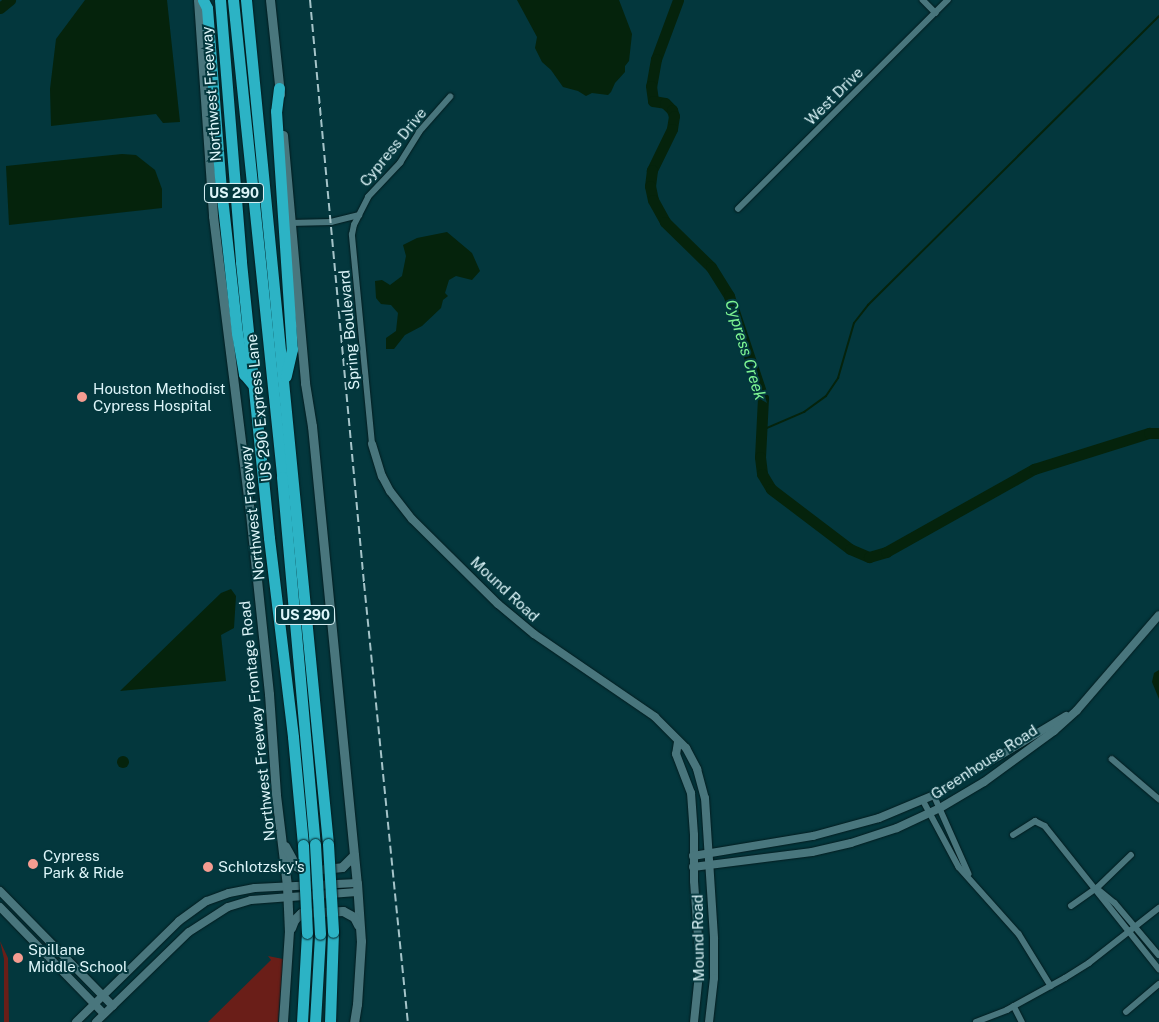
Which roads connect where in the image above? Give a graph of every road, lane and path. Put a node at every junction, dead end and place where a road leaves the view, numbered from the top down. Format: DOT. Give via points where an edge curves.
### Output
graph roads {
  1 [pos="198,0"];
  2 [pos="202,0"];
  3 [pos="220,0"];
  4 [pos="233,0"];
  5 [pos="246,0"];
  6 [pos="270,0"];
  7 [pos="923,0"];
  8 [pos="948,0"];
  9 [pos="936,13"];
  10 [pos="279,88"];
  11 [pos="450,97"];
  12 [pos="738,209"];
  13 [pos="359,215"];
  14 [pos="290,223"];
  15 [pos="284,385"];
  16 [pos="254,386"];
  17 [pos="372,444"];
  18 [pos="1159,615"];
  19 [pos="1077,710"];
  20 [pos="678,742"];
  21 [pos="1112,760"];
  22 [pos="934,795"];
  23 [pos="1159,799"];
  24 [pos="923,800"];
  25 [pos="940,808"];
  26 [pos="930,813"];
  27 [pos="1013,835"];
  28 [pos="282,841"];
  29 [pos="709,853"];
  30 [pos="354,855"];
  31 [pos="693,856"];
  32 [pos="1131,856"];
  33 [pos="709,866"];
  34 [pos="693,867"];
  35 [pos="970,878"];
  36 [pos="287,886"];
  37 [pos="357,888"];
  38 [pos="1096,888"];
  39 [pos="0,890"];
  40 [pos="288,898"];
  41 [pos="13,904"];
  42 [pos="1159,904"];
  43 [pos="1071,906"];
  44 [pos="1159,908"];
  45 [pos="3,909"];
  46 [pos="1150,915"];
  47 [pos="180,921"];
  48 [pos="1135,926"];
  49 [pos="360,930"];
  50 [pos="189,932"];
  51 [pos="289,932"];
  52 [pos="1128,932"];
  53 [pos="1159,955"];
  54 [pos="1159,969"];
  55 [pos="1159,984"];
  56 [pos="1051,986"];
  57 [pos="103,996"];
  58 [pos="94,1004"];
  59 [pos="113,1006"];
  60 [pos="1014,1006"];
  61 [pos="1126,1012"];
  62 [pos="104,1014"];
  63 [pos="76,1022"];
  64 [pos="96,1022"];
  65 [pos="284,1022"];
  66 [pos="302,1022"];
  67 [pos="314,1022"];
  68 [pos="330,1022"];
  69 [pos="354,1022"];
  70 [pos="694,1022"];
  71 [pos="709,1022"];
  72 [pos="976,1022"];
  73 [pos="1022,1022"];
  1 -- 28 [label="main road, Northwest Freeway Frontage Road" via="212,216 250,513"];
  2 -- 16 [label="highway" via="207,8 235,314 244,374"];
  3 -- 16 [label="highway, Northwest Freeway / US 290" via="231,163"];
  4 -- 67 [label="highway, US 290 Express Lane, bridge" via="282,477 315,844 320,934"];
  5 -- 15 [label="highway, US 290"];
  6 -- 10 [label="main road"];
  7 -- 9 [label="street"];
  8 -- 9 [label="street, West Drive"];
  9 -- 12 [label="street, West Drive"];
  10 -- 14 [label="main road"];
  10 -- 15 [label="highway" via="276,111 292,349"];
  11 -- 13 [label="street, Cypress Drive" via="419,132 400,163 368,197"];
  13 -- 14 [label="street" via="331,222"];
  13 -- 17 [label="street, Spring Boulevard" via="352,235"];
  14 -- 30 [label="main road"];
  15 -- 68 [label="highway, US 290, bridge" via="328,844 334,932"];
  16 -- 66 [label="highway, Northwest Freeway / US 290, bridge" via="303,845 307,934"];
  17 -- 20 [label="street, Mound Road" via="390,491 412,518 498,604 534,634 655,717"];
  18 -- 19 [label="street, Greenhouse Road"];
  19 -- 22 [label="street, Greenhouse Road"];
  19 -- 25 [label="street, Greenhouse Road" via="1023,755"];
  20 -- 29 [label="street, Mound Road" via="686,748 697,769 705,798"];
  20 -- 31 [label="street, Mound Road" via="676,754 691,793"];
  21 -- 23 [label="street"];
  22 -- 24 [label="street, Greenhouse Road"];
  22 -- 25 [label="street"];
  24 -- 26 [label="street"];
  24 -- 29 [label="street, Greenhouse Road" via="879,818 813,836"];
  25 -- 26 [label="street, Greenhouse Road"];
  25 -- 35 [label="street"];
  26 -- 33 [label="street, Greenhouse Road" via="851,843 812,852"];
  26 -- 35 [label="street" via="959,867"];
  27 -- 38 [label="street" via="1031,822 1040,822"];
  28 -- 30 [label="main road" via="296,866 303,870 342,867"];
  28 -- 36 [label="main road, Northwest Freeway Frontage Road"];
  29 -- 31 [label="street, Greenhouse Road"];
  29 -- 33 [label="street, Mound Road"];
  30 -- 37 [label="main road"];
  31 -- 34 [label="street, Mound Road"];
  32 -- 38 [label="street"];
  33 -- 34 [label="street, Greenhouse Road"];
  33 -- 71 [label="street, Mound Road" via="714,978"];
  34 -- 70 [label="street, Mound Road" via="700,964"];
  35 -- 56 [label="street" via="1019,934"];
  36 -- 37 [label="street"];
  36 -- 40 [label="main road, Northwest Freeway Frontage Road"];
  36 -- 47 [label="street" via="229,893 206,902"];
  37 -- 40 [label="street"];
  37 -- 49 [label="main road"];
  38 -- 43 [label="street"];
  38 -- 48 [label="street" via="1115,903"];
  38 -- 52 [label="street"];
  39 -- 41 [label="street"];
  40 -- 50 [label="street" via="251,900 228,907"];
  40 -- 51 [label="main road, Northwest Freeway Frontage Road"];
  41 -- 45 [label="street"];
  41 -- 57 [label="street"];
  42 -- 46 [label="street"];
  44 -- 46 [label="street"];
  45 -- 58 [label="street"];
  46 -- 48 [label="street"];
  47 -- 50 [label="street"];
  47 -- 57 [label="street"];
  48 -- 52 [label="street"];
  48 -- 53 [label="street"];
  49 -- 51 [label="main road" via="354,918 343,911 301,914"];
  49 -- 69 [label="main road" via="358,1004"];
  50 -- 59 [label="street"];
  51 -- 65 [label="main road, Northwest Freeway Frontage Road"];
  52 -- 54 [label="street"];
  52 -- 56 [label="street" via="1089,963"];
  55 -- 61 [label="street"];
  56 -- 60 [label="street"];
  57 -- 58 [label="street"];
  57 -- 59 [label="street"];
  58 -- 62 [label="street"];
  58 -- 63 [label="street"];
  59 -- 62 [label="street"];
  60 -- 72 [label="street"];
  60 -- 73 [label="street"];
  62 -- 64 [label="street"];
}
